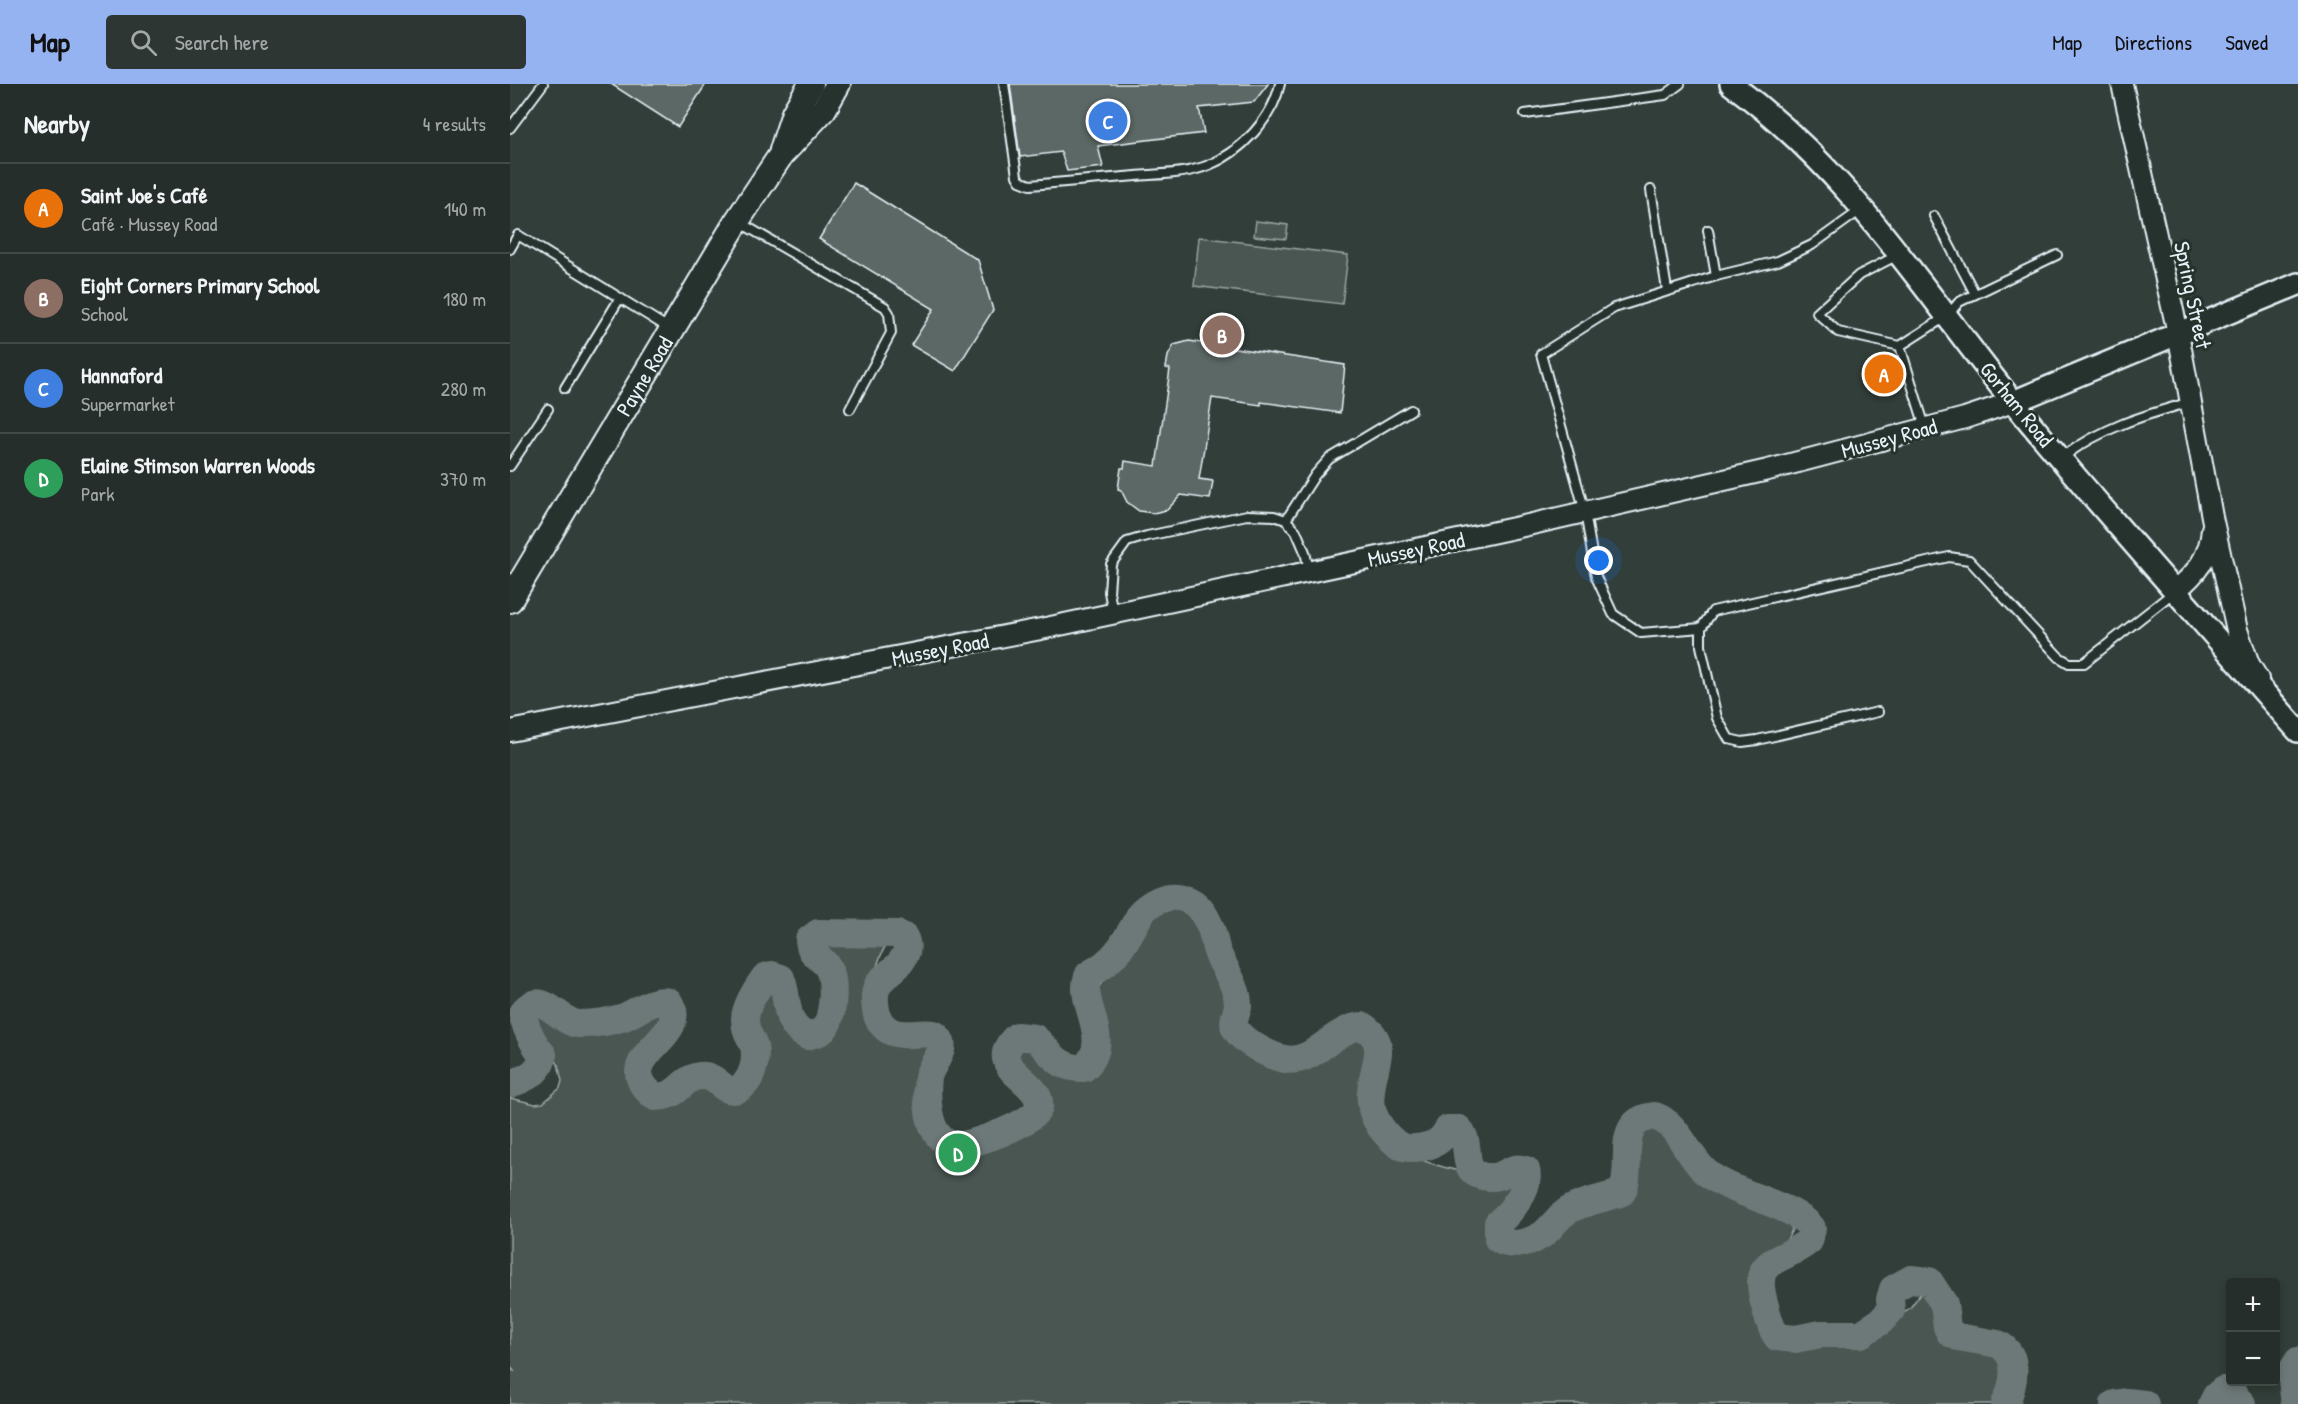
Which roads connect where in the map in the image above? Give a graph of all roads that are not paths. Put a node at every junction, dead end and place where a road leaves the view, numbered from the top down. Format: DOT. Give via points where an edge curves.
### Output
graph roads {
  1 [pos="543,84"];
  2 [pos="811,84"];
  3 [pos="838,84"];
  4 [pos="1004,84"];
  5 [pos="1280,84"];
  6 [pos="1680,84"];
  7 [pos="1731,84"];
  8 [pos="2122,84"];
  9 [pos="1526,114"];
  10 [pos="510,128"];
  11 [pos="781,155"];
  12 [pos="1651,190"];
  13 [pos="1863,208"];
  14 [pos="1934,216"];
  15 [pos="737,221"];
  16 [pos="1708,230"];
  17 [pos="510,249"];
  18 [pos="1900,254"];
  19 [pos="2057,255"];
  20 [pos="1716,276"];
  21 [pos="2298,284"];
  22 [pos="1667,290"];
  23 [pos="1975,294"];
  24 [pos="620,298"];
  25 [pos="1947,316"];
  26 [pos="671,330"];
  27 [pos="2178,333"];
  28 [pos="1900,346"];
  29 [pos="565,388"];
  30 [pos="2013,402"];
  31 [pos="2191,402"];
  32 [pos="548,409"];
  33 [pos="850,409"];
  34 [pos="1411,410"];
  35 [pos="1925,429"];
  36 [pos="2061,458"];
  37 [pos="510,466"];
  38 [pos="1585,512"];
  39 [pos="2212,517"];
  40 [pos="1286,520"];
  41 [pos="1310,571"];
  42 [pos="2175,591"];
  43 [pos="510,600"];
  44 [pos="1113,613"];
  45 [pos="1701,628"];
  46 [pos="2266,695"];
  47 [pos="1878,712"];
  48 [pos="510,731"];
  49 [pos="2298,731"];
  1 -- 10 [label="lane"];
  2 -- 11 [label="main road, Payne Road" via="794,113"];
  3 -- 11 [label="main road, Payne Road" via="817,117"];
  4 -- 5 [label="lane" via="1017,176 1030,184 1185,172 1212,164 1249,137 1261,123"];
  6 -- 9 [label="lane" via="1665,95"];
  7 -- 13 [label="main road, Gorham Road" via="1790,131"];
  8 -- 27 [label="street, Spring Street"];
  11 -- 15 [label="main road, Payne Road"];
  12 -- 22 [label="lane"];
  13 -- 18 [label="main road, Gorham Road"];
  13 -- 20 [label="lane" via="1812,245 1778,261"];
  14 -- 23 [label="lane"];
  15 -- 26 [label="main road, Payne Road"];
  15 -- 33 [label="lane" via="885,307 889,313 891,333"];
  16 -- 20 [label="lane"];
  17 -- 24 [label="lane" via="518,235"];
  18 -- 25 [label="main road, Gorham Road"];
  18 -- 28 [label="lane" via="1859,275 1816,313 1838,332"];
  19 -- 23 [label="lane"];
  20 -- 22 [label="lane"];
  21 -- 27 [label="main road, Mussey Road"];
  22 -- 38 [label="lane" via="1614,308 1541,354"];
  23 -- 25 [label="lane" via="1959,302"];
  24 -- 26 [label="lane"];
  24 -- 29 [label="lane"];
  25 -- 28 [label="lane"];
  25 -- 30 [label="main road, Gorham Road"];
  26 -- 43 [label="main road, Payne Road"];
  27 -- 30 [label="main road, Mussey Road"];
  27 -- 31 [label="street, Spring Street"];
  28 -- 35 [label="lane"];
  30 -- 35 [label="street, Mussey Road"];
  30 -- 36 [label="main road, Gorham Road"];
  31 -- 36 [label="lane" via="2103,431"];
  31 -- 39 [label="street, Spring Street"];
  32 -- 37 [label="lane"];
  34 -- 40 [label="lane" via="1329,459"];
  35 -- 38 [label="street, Mussey Road"];
  36 -- 42 [label="main road, Gorham Road"];
  38 -- 41 [label="street, Mussey Road"];
  38 -- 45 [label="lane" via="1596,577 1613,614 1641,633"];
  39 -- 42 [label="street, Spring Street" via="2203,562"];
  39 -- 46 [label="street, Spring Street" via="2237,630"];
  40 -- 41 [label="lane" via="1296,531"];
  40 -- 44 [label="lane" via="1247,515 1127,542 1114,557 1110,570"];
  41 -- 44 [label="street, Mussey Road"];
  42 -- 45 [label="lane" via="2084,663 2069,663 2059,657 1969,560 1957,557 1713,611"];
  42 -- 46 [label="main road, Gorham Road"];
  44 -- 48 [label="street, Mussey Road"];
  45 -- 47 [label="lane" via="1701,646 1717,718 1729,739 1757,740"];
  46 -- 49 [label="main road, Gorham Road"];
}
